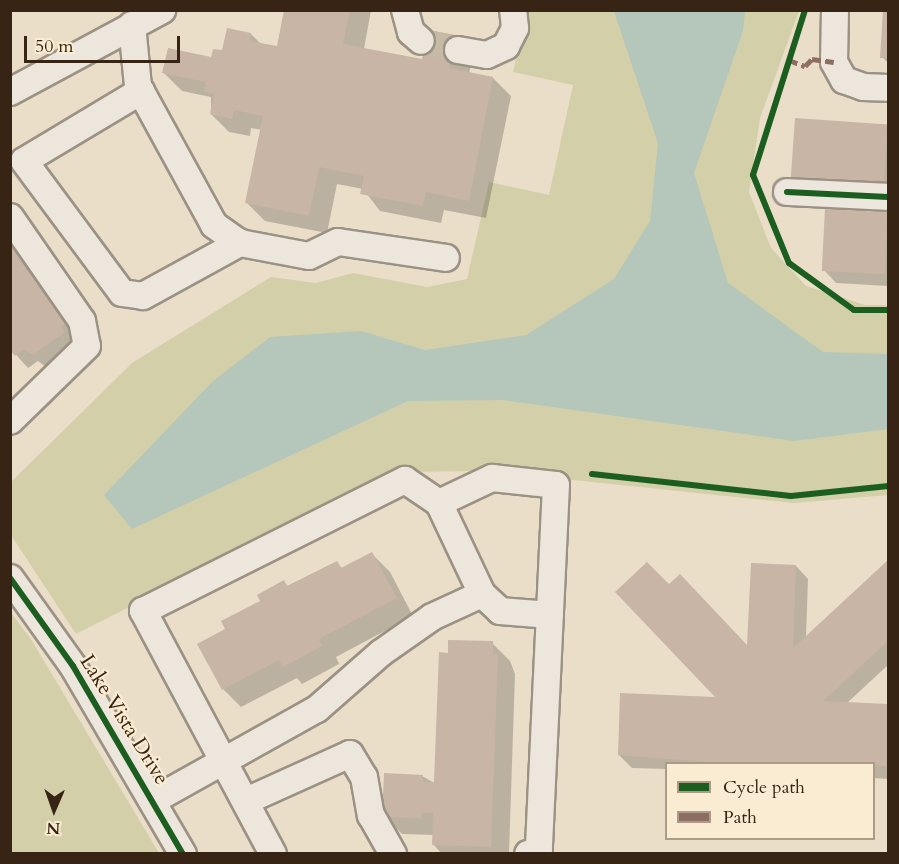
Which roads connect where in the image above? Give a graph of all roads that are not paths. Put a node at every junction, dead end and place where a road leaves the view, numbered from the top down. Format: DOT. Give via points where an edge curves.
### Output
graph roads {
  1 [pos="162,10"];
  2 [pos="405,10"];
  3 [pos="513,10"];
  4 [pos="835,10"];
  5 [pos="132,26"];
  6 [pos="421,41"];
  7 [pos="458,50"];
  8 [pos="888,88"];
  9 [pos="141,91"];
  10 [pos="10,92"];
  11 [pos="15,158"];
  12 [pos="787,192"];
  13 [pos="888,198"];
  14 [pos="10,217"];
  15 [pos="240,243"];
  16 [pos="446,258"];
  17 [pos="10,421"];
  18 [pos="439,502"];
  19 [pos="10,578"];
  20 [pos="482,594"];
  21 [pos="550,615"];
  22 [pos="223,760"];
  23 [pos="154,800"];
  24 [pos="246,801"];
  25 [pos="183,854"];
  26 [pos="273,854"];
  27 [pos="393,854"];
  28 [pos="528,854"];
  1 -- 5 [label="street"];
  2 -- 6 [label="street" via="411,32"];
  3 -- 7 [label="street" via="515,28 506,46 487,55"];
  4 -- 8 [label="street" via="834,63 844,80 863,87"];
  5 -- 9 [label="street"];
  5 -- 10 [label="street"];
  9 -- 11 [label="street"];
  9 -- 15 [label="street" via="214,225"];
  11 -- 15 [label="street" via="122,293 142,296"];
  12 -- 13 [label="street"];
  14 -- 17 [label="street" via="82,321 87,346"];
  15 -- 16 [label="street" via="309,256 338,242"];
  18 -- 20 [label="street"];
  18 -- 21 [label="street" via="492,478 556,485"];
  18 -- 22 [label="street" via="405,480 143,611"];
  19 -- 23 [label="street, Lake Vista Drive" via="73,666"];
  20 -- 21 [label="street" via="500,611"];
  20 -- 22 [label="street" via="432,617 381,653 317,709"];
  21 -- 28 [label="street" via="539,852"];
  22 -- 23 [label="street"];
  22 -- 24 [label="street"];
  23 -- 25 [label="street, Lake Vista Drive"];
  24 -- 26 [label="street"];
  24 -- 27 [label="street" via="350,754 364,777 371,816"];
}
